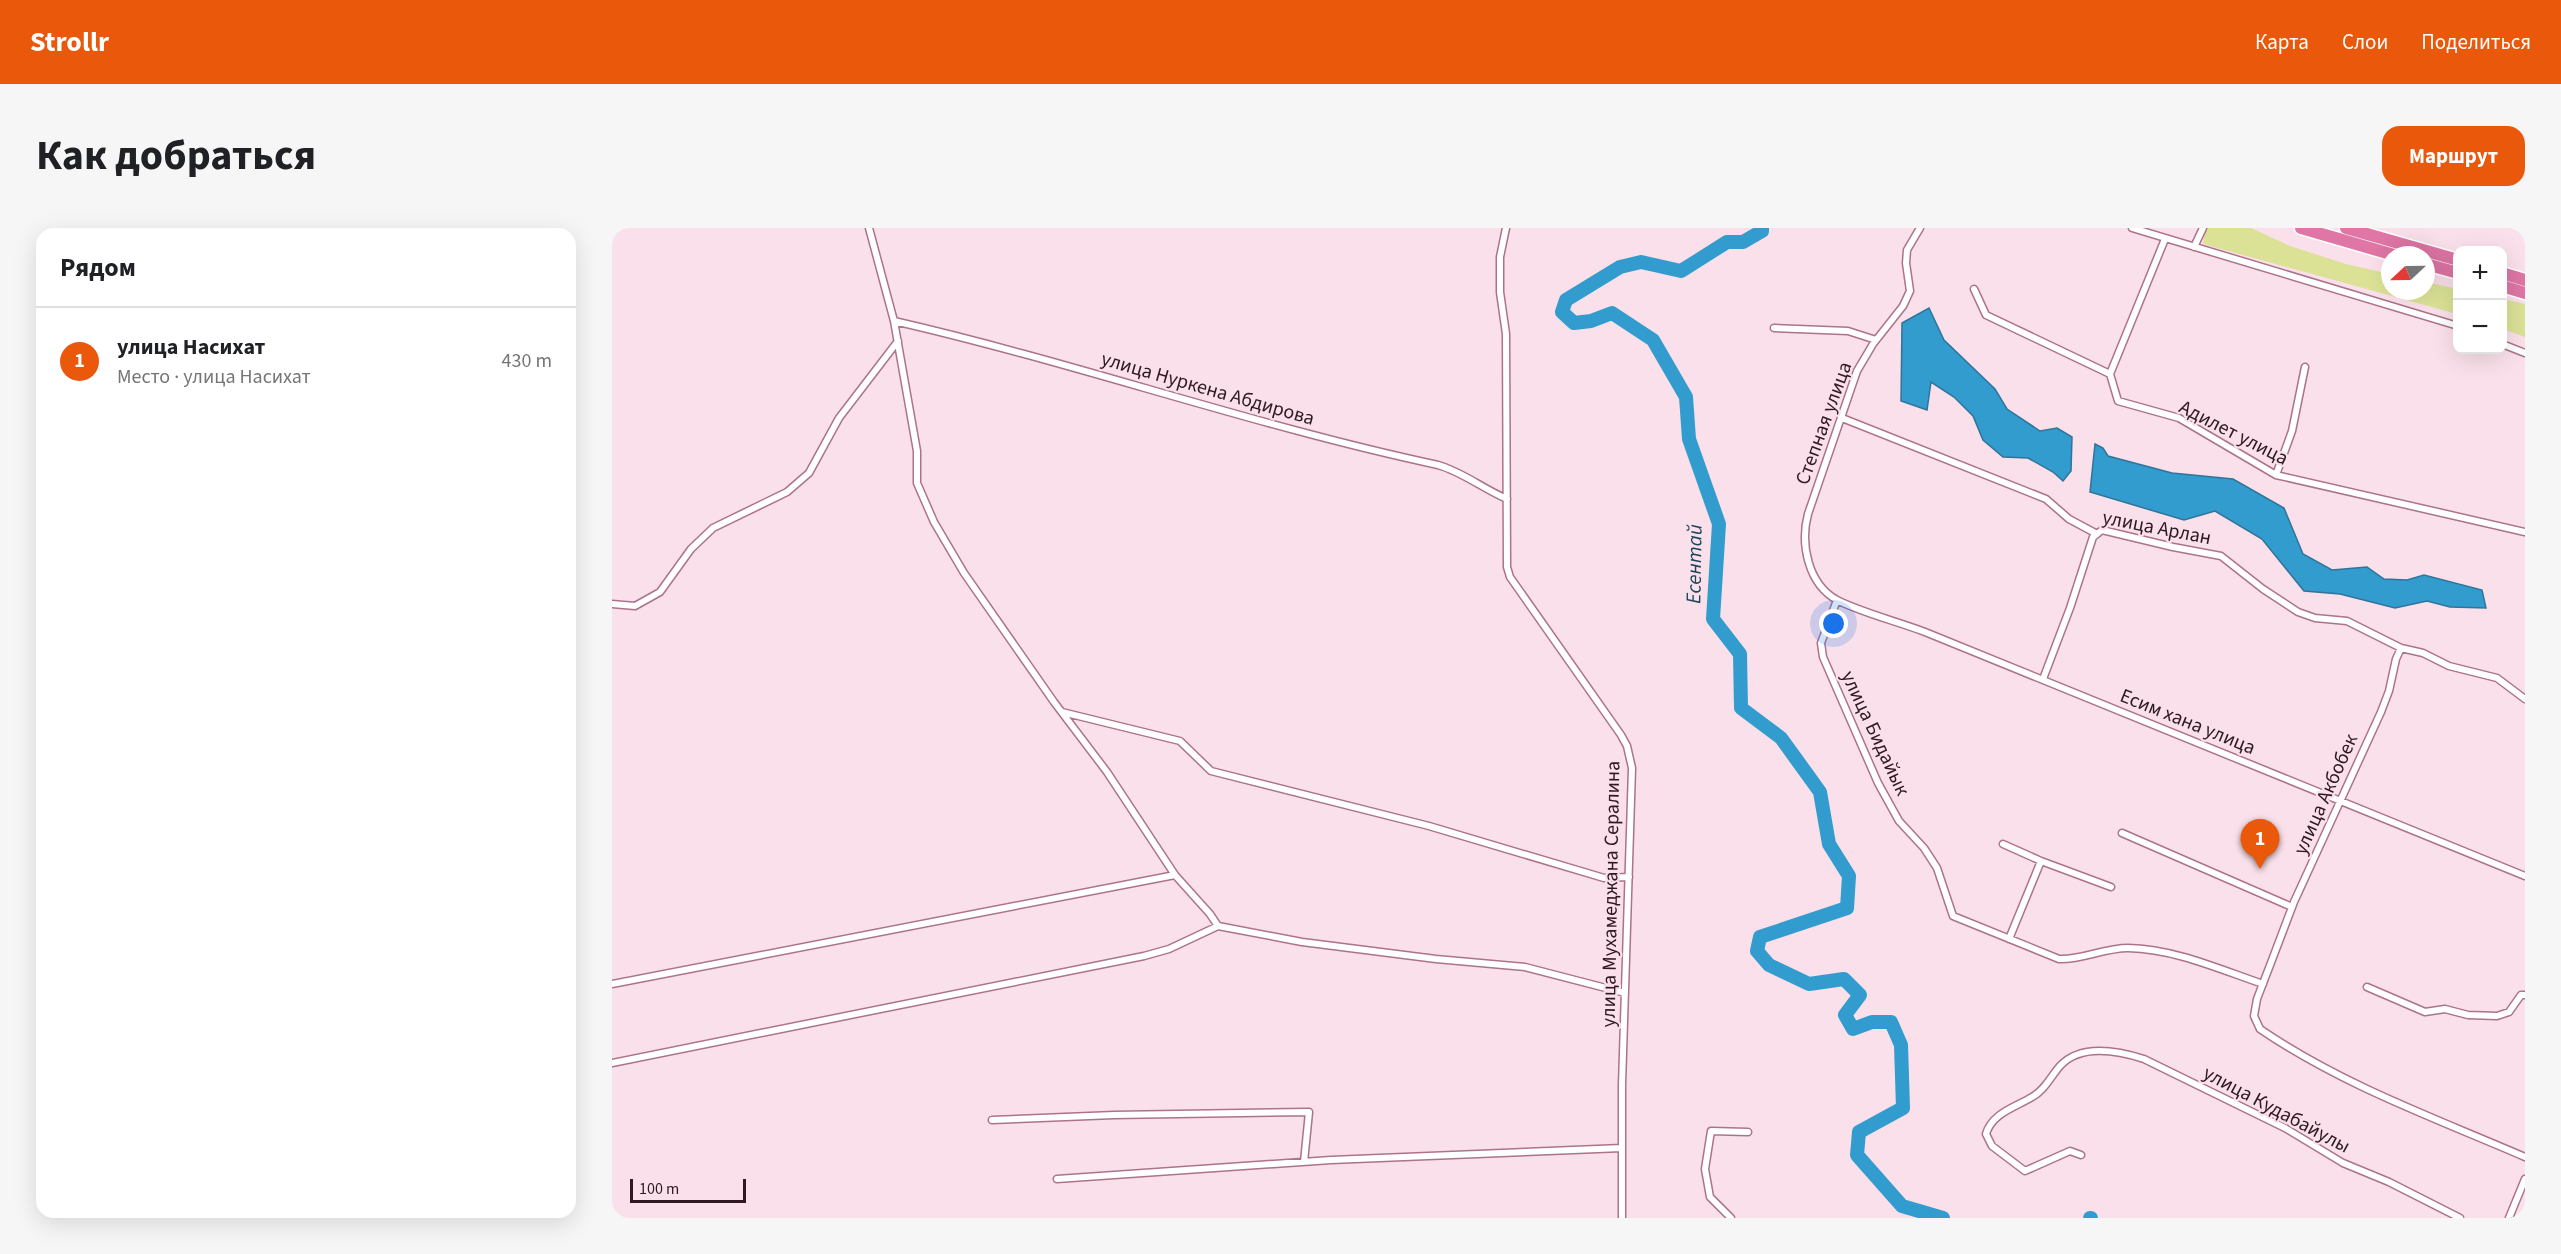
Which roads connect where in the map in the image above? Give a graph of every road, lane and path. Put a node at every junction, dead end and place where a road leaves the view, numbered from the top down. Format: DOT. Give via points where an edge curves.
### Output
graph roads {
  1 [pos="869,228"];
  2 [pos="1506,228"];
  3 [pos="1920,228"];
  4 [pos="2132,228"];
  5 [pos="2203,228"];
  6 [pos="2301,228"];
  7 [pos="2346,228"];
  8 [pos="2165,239"];
  9 [pos="2194,247"];
  10 [pos="2381,251"];
  11 [pos="2453,259"];
  12 [pos="2435,267"];
  13 [pos="2453,272"];
  14 [pos="2507,275"];
  15 [pos="2525,280"];
  16 [pos="2507,288"];
  17 [pos="1974,289"];
  18 [pos="2525,293"];
  19 [pos="894,321"];
  20 [pos="2453,325"];
  21 [pos="1774,328"];
  22 [pos="1876,340"];
  23 [pos="898,341"];
  24 [pos="2507,346"];
  25 [pos="2525,353"];
  26 [pos="2305,368"];
  27 [pos="2110,374"];
  28 [pos="1842,418"];
  29 [pos="2276,476"];
  30 [pos="1507,499"];
  31 [pos="2525,532"];
  32 [pos="2097,534"];
  33 [pos="1837,600"];
  34 [pos="612,604"];
  35 [pos="2401,648"];
  36 [pos="2043,680"];
  37 [pos="2525,699"];
  38 [pos="1062,711"];
  39 [pos="2341,801"];
  40 [pos="2122,833"];
  41 [pos="2003,844"];
  42 [pos="2042,861"];
  43 [pos="1175,875"];
  44 [pos="2525,876"];
  45 [pos="1629,877"];
  46 [pos="2111,887"];
  47 [pos="2292,907"];
  48 [pos="1218,926"];
  49 [pos="2009,939"];
  50 [pos="612,984"];
  51 [pos="2263,984"];
  52 [pos="2367,987"];
  53 [pos="1625,993"];
  54 [pos="2525,995"];
  55 [pos="612,1063"];
  56 [pos="992,1120"];
  57 [pos="1748,1132"];
  58 [pos="1622,1148"];
  59 [pos="2081,1155"];
  60 [pos="2525,1157"];
  61 [pos="1304,1162"];
  62 [pos="1057,1179"];
  63 [pos="2525,1179"];
  64 [pos="1622,1218"];
  65 [pos="1731,1218"];
  66 [pos="2460,1218"];
  67 [pos="2509,1218"];
  1 -- 19 [label="street"];
  2 -- 30 [label="street, улица Мухамеджана Сералина" via="1500,257 1500,292 1506,333"];
  3 -- 22 [label="street, Степная улица" via="1907,250 1910,291"];
  4 -- 8 [label="street"];
  5 -- 9 [label="street"];
  6 -- 10 [label="highway"];
  7 -- 11 [label="highway"];
  8 -- 9 [label="street"];
  8 -- 27 [label="street"];
  9 -- 20 [label="street"];
  12 -- 13 [label="highway"];
  14 -- 15 [label="highway"];
  16 -- 18 [label="highway"];
  17 -- 27 [label="street" via="1986,315"];
  19 -- 23 [label="street"];
  19 -- 30 [label="street, улица Нуркена Абдирова" via="1132,382 1279,426 1457,470"];
  21 -- 22 [label="street" via="1848,331"];
  22 -- 28 [label="street, Степная улица" via="1857,371"];
  23 -- 34 [label="street" via="839,418 809,472 787,492 713,528 691,549 660,592 635,606"];
  23 -- 38 [label="street" via="917,451 917,483 934,522 964,573"];
  24 -- 25 [label="street"];
  26 -- 29 [label="street" via="2292,431"];
  27 -- 29 [label="street, Адилет улица" via="2118,402 2179,418"];
  28 -- 32 [label="street, улица Арлан" via="2046,499 2069,519"];
  28 -- 33 [label="street, Степная улица" via="1803,530 1814,574 1821,588"];
  29 -- 31 [label="street, Адилет улица"];
  30 -- 45 [label="street, улица Мухамеджана Сералина" via="1510,577 1627,746 1632,768"];
  32 -- 35 [label="street, улица Арлан" via="2102,530 2221,556 2298,612 2346,621"];
  32 -- 36 [label="street"];
  33 -- 36 [label="street, Есим хана улица"];
  33 -- 49 [label="street, улица Бидайык" via="1821,643 1823,657 1878,783 1899,821 1937,868 1953,916"];
  35 -- 37 [label="street, улица Арлан" via="2497,678"];
  35 -- 39 [label="street, улица Акбобек" via="2389,692"];
  36 -- 39 [label="street, Есим хана улица"];
  38 -- 43 [label="street"];
  38 -- 45 [label="street" via="1180,741 1211,771 1429,826 1604,878"];
  39 -- 44 [label="street, Есим хана улица"];
  39 -- 47 [label="street, улица Акбобек"];
  40 -- 47 [label="street"];
  41 -- 42 [label="street"];
  42 -- 46 [label="street"];
  42 -- 49 [label="street"];
  43 -- 48 [label="street"];
  43 -- 50 [label="street"];
  45 -- 53 [label="street, улица Мухамеджана Сералина"];
  47 -- 51 [label="street, улица Акбобек"];
  48 -- 53 [label="street" via="1325,945 1525,968"];
  48 -- 55 [label="street" via="1144,956"];
  49 -- 51 [label="street" via="2058,959 2126,948 2171,953"];
  51 -- 60 [label="street, улица Акбобек" via="2255,1021 2275,1040 2329,1072"];
  52 -- 54 [label="street" via="2425,1012 2445,1009 2468,1016 2509,1012"];
  53 -- 58 [label="street, улица Мухамеджана Сералина"];
  56 -- 61 [label="street" via="1309,1113"];
  57 -- 65 [label="street" via="1711,1131 1705,1169 1710,1197"];
  58 -- 61 [label="street"];
  58 -- 64 [label="street, улица Мухамеджана Сералина"];
  59 -- 66 [label="street, улица Кудабайулы" via="2070,1151 2025,1171 1992,1146 1986,1134 1994,1119 2039,1093 2073,1056 2120,1052 2144,1059 2285,1128 2343,1163"];
  61 -- 62 [label="street"];
  63 -- 67 [label="street"];
}
